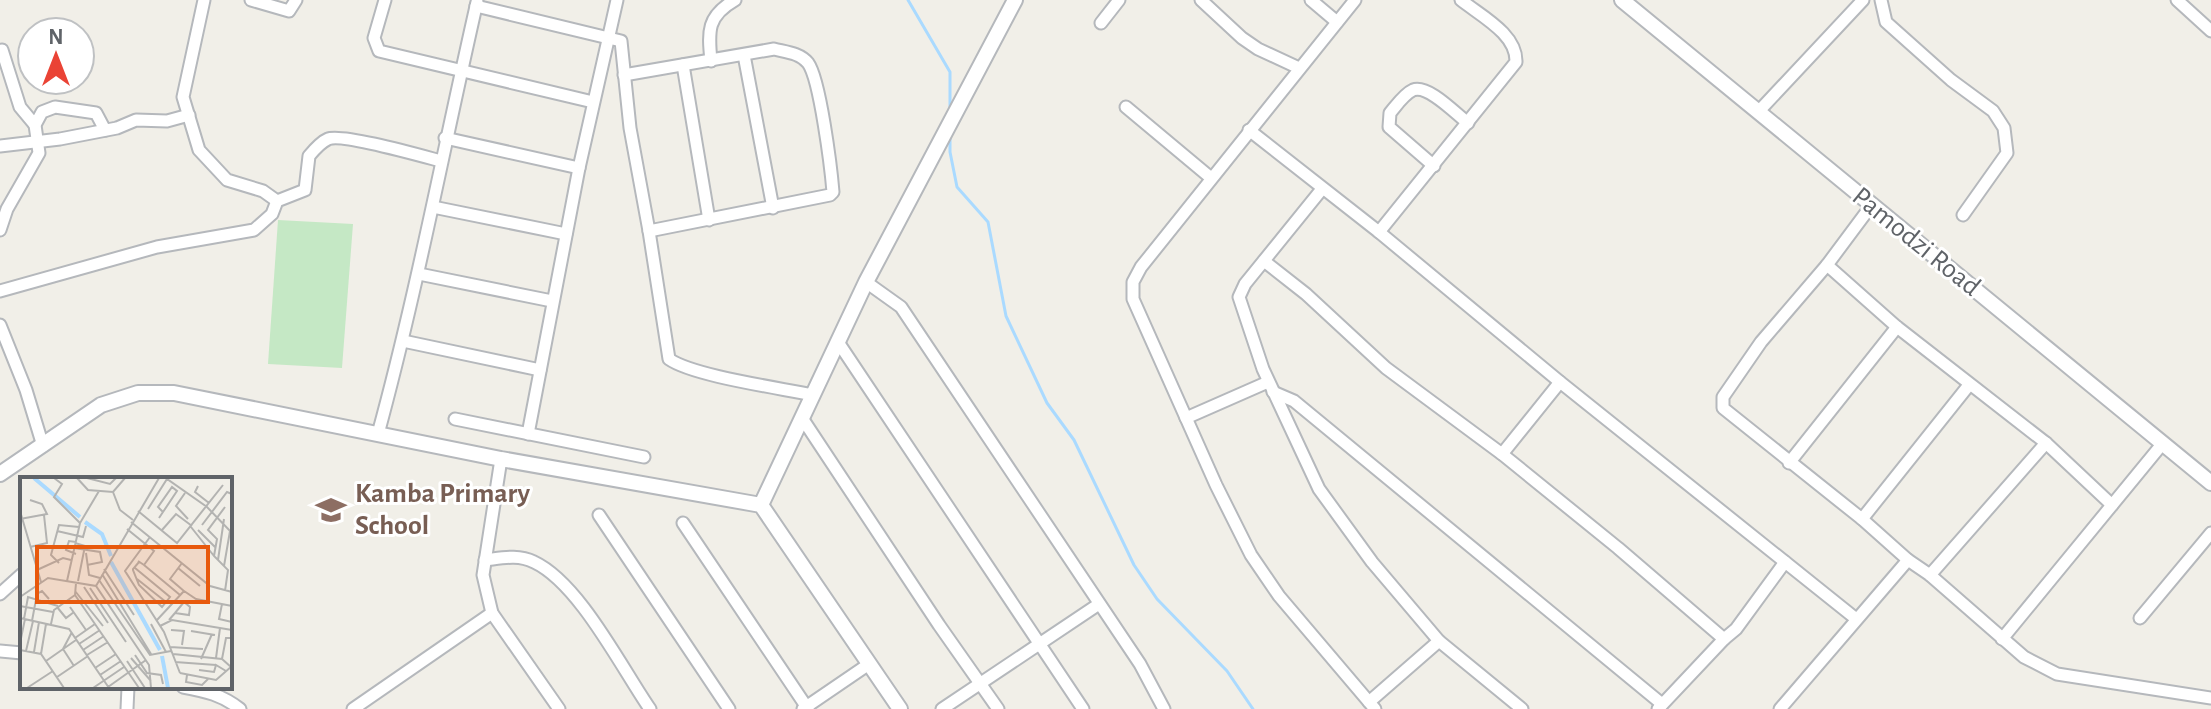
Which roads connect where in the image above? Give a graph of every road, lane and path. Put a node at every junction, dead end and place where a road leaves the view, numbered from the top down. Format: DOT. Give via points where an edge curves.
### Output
graph roads {
  1 [pos="204,0"];
  2 [pos="251,0"];
  3 [pos="296,0"];
  4 [pos="385,0"];
  5 [pos="617,0"];
  6 [pos="735,0"];
  7 [pos="1015,0"];
  8 [pos="1119,0"];
  9 [pos="1201,0"];
  10 [pos="1311,0"];
  11 [pos="1355,0"];
  12 [pos="1461,0"];
  13 [pos="1622,0"];
  14 [pos="1863,0"];
  15 [pos="1881,0"];
  16 [pos="2177,0"];
  17 [pos="477,3"];
  18 [pos="1337,22"];
  19 [pos="1101,23"];
  20 [pos="2211,31"];
  21 [pos="609,37"];
  22 [pos="2,50"];
  23 [pos="744,55"];
  24 [pos="711,61"];
  25 [pos="683,65"];
  26 [pos="1299,68"];
  27 [pos="460,72"];
  28 [pos="624,75"];
  29 [pos="593,102"];
  30 [pos="1126,107"];
  31 [pos="1759,111"];
  32 [pos="189,115"];
  33 [pos="1468,123"];
  34 [pos="35,125"];
  35 [pos="105,130"];
  36 [pos="1249,130"];
  37 [pos="445,138"];
  38 [pos="37,142"];
  39 [pos="0,146"];
  40 [pos="441,161"];
  41 [pos="1434,166"];
  42 [pos="579,168"];
  43 [pos="1211,178"];
  44 [pos="1322,189"];
  45 [pos="277,201"];
  46 [pos="1871,206"];
  47 [pos="433,207"];
  48 [pos="773,208"];
  49 [pos="1963,215"];
  50 [pos="709,220"];
  51 [pos="0,230"];
  52 [pos="649,231"];
  53 [pos="1379,232"];
  54 [pos="566,234"];
  55 [pos="1264,261"];
  56 [pos="1827,265"];
  57 [pos="419,274"];
  58 [pos="866,282"];
  59 [pos="0,291"];
  60 [pos="552,301"];
  61 [pos="0,325"];
  62 [pos="1897,327"];
  63 [pos="403,341"];
  64 [pos="838,342"];
  65 [pos="540,370"];
  66 [pos="1560,382"];
  67 [pos="1969,385"];
  68 [pos="1271,387"];
  69 [pos="813,395"];
  70 [pos="802,418"];
  71 [pos="1186,418"];
  72 [pos="455,419"];
  73 [pos="378,434"];
  74 [pos="528,434"];
  75 [pos="2046,443"];
  76 [pos="2163,443"];
  77 [pos="43,446"];
  78 [pos="1502,454"];
  79 [pos="644,457"];
  80 [pos="501,459"];
  81 [pos="1789,463"];
  82 [pos="0,474"];
  83 [pos="2211,483"];
  84 [pos="761,505"];
  85 [pos="2112,505"];
  86 [pos="599,515"];
  87 [pos="1862,519"];
  88 [pos="683,523"];
  89 [pos="2211,533"];
  90 [pos="485,560"];
  91 [pos="1908,560"];
  92 [pos="1785,562"];
  93 [pos="1930,575"];
  94 [pos="20,576"];
  95 [pos="0,594"];
  96 [pos="1099,604"];
  97 [pos="492,613"];
  98 [pos="1855,618"];
  99 [pos="2140,618"];
  100 [pos="1724,639"];
  101 [pos="2002,639"];
  102 [pos="1439,641"];
  103 [pos="1039,642"];
  104 [pos="0,651"];
  105 [pos="20,653"];
  106 [pos="869,664"];
  107 [pos="980,682"];
  108 [pos="128,689"];
  109 [pos="198,689"];
  110 [pos="2211,698"];
  111 [pos="1372,706"];
  112 [pos="1660,707"];
  113 [pos="806,708"];
  114 [pos="1784,708"];
  115 [pos="127,709"];
  116 [pos="240,709"];
  117 [pos="353,709"];
  118 [pos="559,709"];
  119 [pos="650,709"];
  120 [pos="729,709"];
  121 [pos="900,709"];
  122 [pos="942,709"];
  123 [pos="998,709"];
  124 [pos="1083,709"];
  125 [pos="1164,709"];
  126 [pos="1522,709"];
  1 -- 32 [label="street" via="183,97"];
  2 -- 3 [label="street" via="289,11"];
  4 -- 27 [label="street" via="374,38 379,51"];
  5 -- 21 [label="street"];
  6 -- 24 [label="street" via="710,25"];
  7 -- 58 [label="street"];
  8 -- 19 [label="street"];
  9 -- 26 [label="street" via="1242,38"];
  10 -- 18 [label="street"];
  11 -- 18 [label="street"];
  12 -- 33 [label="street" via="1512,40 1517,51 1516,62"];
  13 -- 31 [label="street, Pamodzi Road"];
  14 -- 31 [label="street"];
  15 -- 49 [label="street" via="1886,22 1993,111 2004,128 2007,153"];
  16 -- 20 [label="street"];
  17 -- 21 [label="street"];
  17 -- 27 [label="street"];
  18 -- 26 [label="street"];
  21 -- 28 [label="street" via="621,41"];
  21 -- 29 [label="street"];
  22 -- 34 [label="street" via="20,107"];
  23 -- 24 [label="street"];
  23 -- 48 [label="street"];
  23 -- 48 [label="street" via="774,49 792,53 806,60 814,73 833,192"];
  24 -- 25 [label="street"];
  25 -- 28 [label="street"];
  25 -- 50 [label="street"];
  26 -- 36 [label="street"];
  27 -- 29 [label="street"];
  27 -- 37 [label="street"];
  28 -- 52 [label="street"];
  29 -- 42 [label="street"];
  30 -- 43 [label="street"];
  31 -- 46 [label="street, Pamodzi Road"];
  32 -- 35 [label="street" via="136,120"];
  32 -- 45 [label="street" via="199,150 227,180"];
  33 -- 41 [label="street"];
  33 -- 41 [label="street" via="1421,89 1409,93 1390,113 1389,127"];
  34 -- 35 [label="street" via="42,112 55,107 96,113"];
  34 -- 38 [label="street"];
  35 -- 38 [label="street"];
  36 -- 43 [label="street"];
  36 -- 44 [label="street"];
  37 -- 40 [label="street"];
  37 -- 42 [label="street"];
  38 -- 39 [label="street"];
  38 -- 51 [label="street" via="39,153"];
  40 -- 45 [label="street" via="352,139 328,139 309,156 305,190"];
  40 -- 47 [label="street"];
  41 -- 53 [label="street"];
  42 -- 54 [label="street"];
  43 -- 71 [label="street" via="1133,282 1133,299"];
  44 -- 53 [label="street"];
  44 -- 55 [label="street"];
  45 -- 59 [label="street" via="272,214 254,230 157,247"];
  46 -- 56 [label="street"];
  46 -- 76 [label="street, Pamodzi Road"];
  47 -- 54 [label="street"];
  47 -- 57 [label="street"];
  48 -- 50 [label="street"];
  50 -- 52 [label="street"];
  52 -- 69 [label="street" via="669,359"];
  53 -- 66 [label="street"];
  54 -- 60 [label="street"];
  55 -- 68 [label="street" via="1239,297"];
  55 -- 78 [label="street" via="1386,368"];
  56 -- 62 [label="street"];
  56 -- 81 [label="street" via="1761,342 1723,397 1723,408"];
  57 -- 60 [label="street"];
  57 -- 63 [label="street"];
  58 -- 64 [label="street"];
  58 -- 96 [label="street" via="901,307"];
  60 -- 65 [label="street"];
  61 -- 77 [label="street"];
  62 -- 67 [label="street"];
  62 -- 81 [label="street"];
  63 -- 65 [label="street"];
  63 -- 73 [label="street"];
  64 -- 69 [label="street"];
  64 -- 103 [label="street"];
  65 -- 74 [label="street"];
  66 -- 78 [label="street"];
  66 -- 92 [label="street"];
  67 -- 75 [label="street"];
  67 -- 87 [label="street"];
  68 -- 71 [label="street"];
  68 -- 102 [label="street" via="1330,507"];
  68 -- 112 [label="street"];
  69 -- 70 [label="street"];
  70 -- 84 [label="street"];
  70 -- 107 [label="street"];
  71 -- 111 [label="street" via="1251,555"];
  72 -- 74 [label="street"];
  73 -- 77 [label="street" via="174,393 138,393 101,405"];
  73 -- 80 [label="street"];
  74 -- 79 [label="street"];
  75 -- 85 [label="street"];
  75 -- 93 [label="street"];
  76 -- 83 [label="street, Pamodzi Road"];
  76 -- 85 [label="street"];
  77 -- 82 [label="street"];
  78 -- 100 [label="street"];
  80 -- 84 [label="street"];
  80 -- 90 [label="street"];
  81 -- 87 [label="street"];
  84 -- 106 [label="street"];
  85 -- 101 [label="street"];
  86 -- 120 [label="street"];
  87 -- 91 [label="street"];
  88 -- 113 [label="street"];
  89 -- 99 [label="street"];
  90 -- 97 [label="street"];
  90 -- 119 [label="street" via="513,556 552,573 579,601"];
  91 -- 93 [label="street"];
  91 -- 98 [label="street"];
  92 -- 98 [label="street"];
  92 -- 100 [label="street"];
  93 -- 101 [label="street"];
  94 -- 95 [label="street"];
  96 -- 103 [label="street"];
  96 -- 125 [label="street"];
  97 -- 117 [label="street"];
  97 -- 118 [label="street"];
  98 -- 114 [label="street"];
  100 -- 112 [label="street"];
  101 -- 110 [label="street" via="2057,674"];
  102 -- 111 [label="street"];
  102 -- 126 [label="street"];
  103 -- 107 [label="street"];
  103 -- 124 [label="street"];
  104 -- 105 [label="street"];
  106 -- 113 [label="street"];
  106 -- 121 [label="street"];
  107 -- 122 [label="street"];
  107 -- 123 [label="street"];
  108 -- 115 [label="street"];
  109 -- 116 [label="street" via="223,696"];
}
